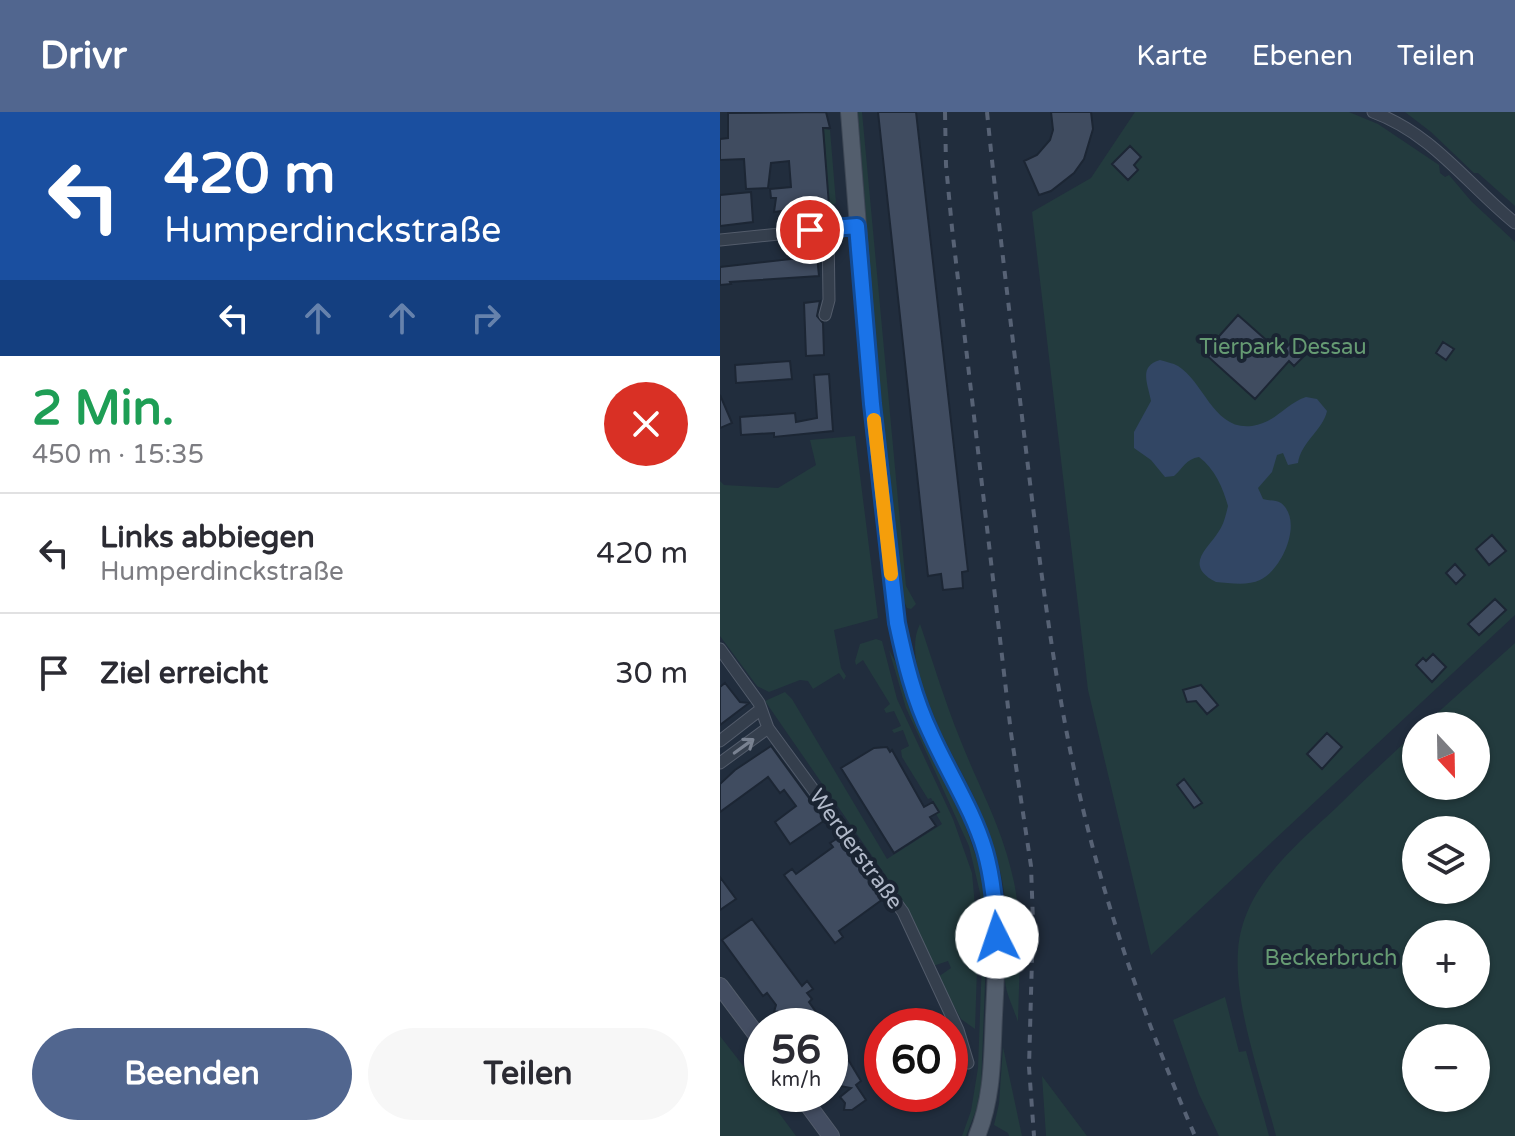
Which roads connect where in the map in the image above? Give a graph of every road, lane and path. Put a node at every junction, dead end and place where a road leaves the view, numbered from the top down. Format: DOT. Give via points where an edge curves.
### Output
graph roads {
  1 [pos="849,112"];
  2 [pos="1373,112"];
  3 [pos="1515,223"];
  4 [pos="857,226"];
  5 [pos="828,228"];
  6 [pos="720,240"];
  7 [pos="825,315"];
  8 [pos="720,649"];
  9 [pos="761,709"];
  10 [pos="768,728"];
  11 [pos="720,741"];
  12 [pos="720,763"];
  13 [pos="720,986"];
  14 [pos="948,1008"];
  15 [pos="744,1018"];
  16 [pos="813,1112"];
  17 [pos="831,1136"];
  18 [pos="977,1136"];
  1 -- 4 [label="main road"];
  2 -- 3 [label="street" via="1423,137"];
  4 -- 5 [label="street"];
  4 -- 18 [label="main road" via="897,623 922,714 981,839 995,902 990,1084"];
  5 -- 6 [label="street"];
  5 -- 7 [label="street"];
  8 -- 9 [label="street, Werderstraße"];
  9 -- 10 [label="street, Werderstraße"];
  9 -- 11 [label="street"];
  12 -- 10 [label="street, one-way"];
  10 -- 14 [label="street, Werderstraße" via="903,912"];
  13 -- 15 [label="main road"];
  16 -- 17 [label="main road"];
}
